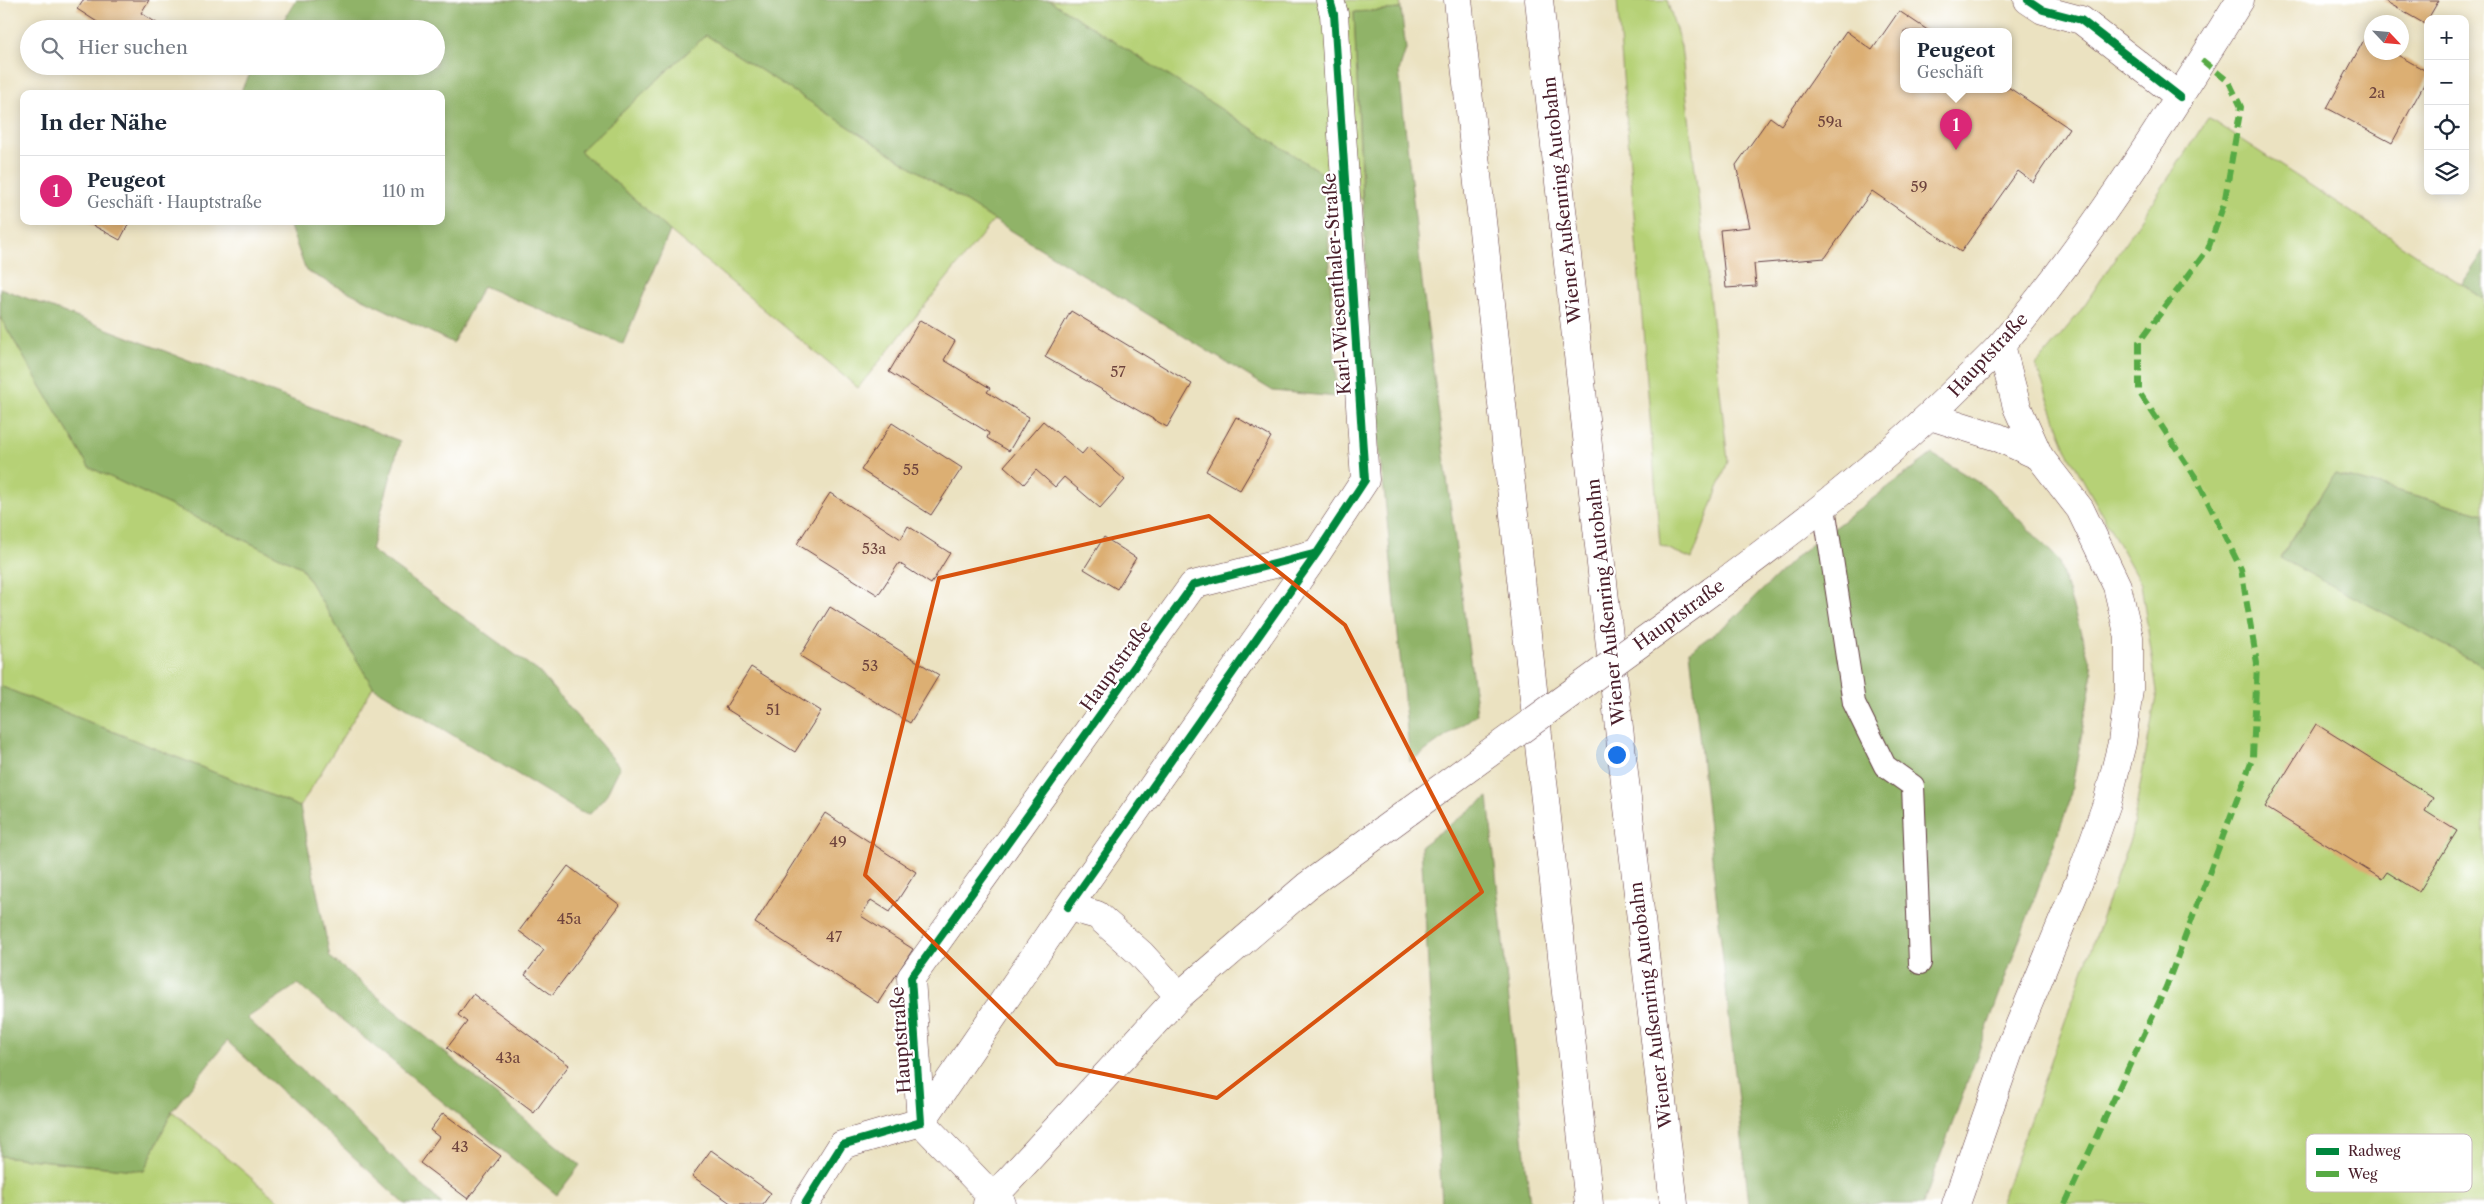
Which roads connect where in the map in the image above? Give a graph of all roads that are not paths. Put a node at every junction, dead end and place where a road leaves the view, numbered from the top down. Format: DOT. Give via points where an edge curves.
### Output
graph roads {
  1 [pos="1330,0"];
  2 [pos="1458,0"];
  3 [pos="1539,0"];
  4 [pos="2028,0"];
  5 [pos="2240,0"];
  6 [pos="2076,10"];
  7 [pos="2180,97"];
  8 [pos="2001,345"];
  9 [pos="1930,416"];
  10 [pos="2039,456"];
  11 [pos="1824,507"];
  12 [pos="1317,553"];
  13 [pos="1068,907"];
  14 [pos="1920,963"];
  15 [pos="1179,996"];
  16 [pos="921,1122"];
  17 [pos="994,1201"];
  18 [pos="805,1204"];
  19 [pos="1589,1204"];
  20 [pos="1674,1204"];
  21 [pos="1956,1204"];
  1 -- 12 [label="main road, Karl-Wiesenthaler-Straße" via="1334,14 1365,480"];
  2 -- 19 [label="main road"];
  3 -- 20 [label="main road, Wiener Außenring Autobahn"];
  4 -- 6 [label="main road" via="2043,10"];
  5 -- 7 [label="main road, Hauptstraße"];
  6 -- 7 [label="main road"];
  7 -- 8 [label="main road, Hauptstraße" via="2052,283"];
  8 -- 9 [label="main road, Hauptstraße"];
  8 -- 10 [label="main road" via="2017,407"];
  9 -- 10 [label="main road" via="1997,437"];
  9 -- 11 [label="main road, Hauptstraße"];
  10 -- 21 [label="main road" via="2080,509 2117,586 2129,637 2129,689 2122,744 2107,803 2080,879 2012,1043"];
  11 -- 14 [label="lane" via="1854,703 1885,766 1913,786"];
  11 -- 15 [label="main road, Hauptstraße, bridge" via="1307,886"];
  12 -- 13 [label="main road"];
  12 -- 16 [label="main road, Hauptstraße" via="1193,585 911,978"];
  13 -- 15 [label="main road" via="1098,916 1141,954"];
  13 -- 16 [label="main road"];
  15 -- 17 [label="main road, Hauptstraße"];
  16 -- 17 [label="main road"];
  16 -- 18 [label="main road" via="842,1145"];
}
